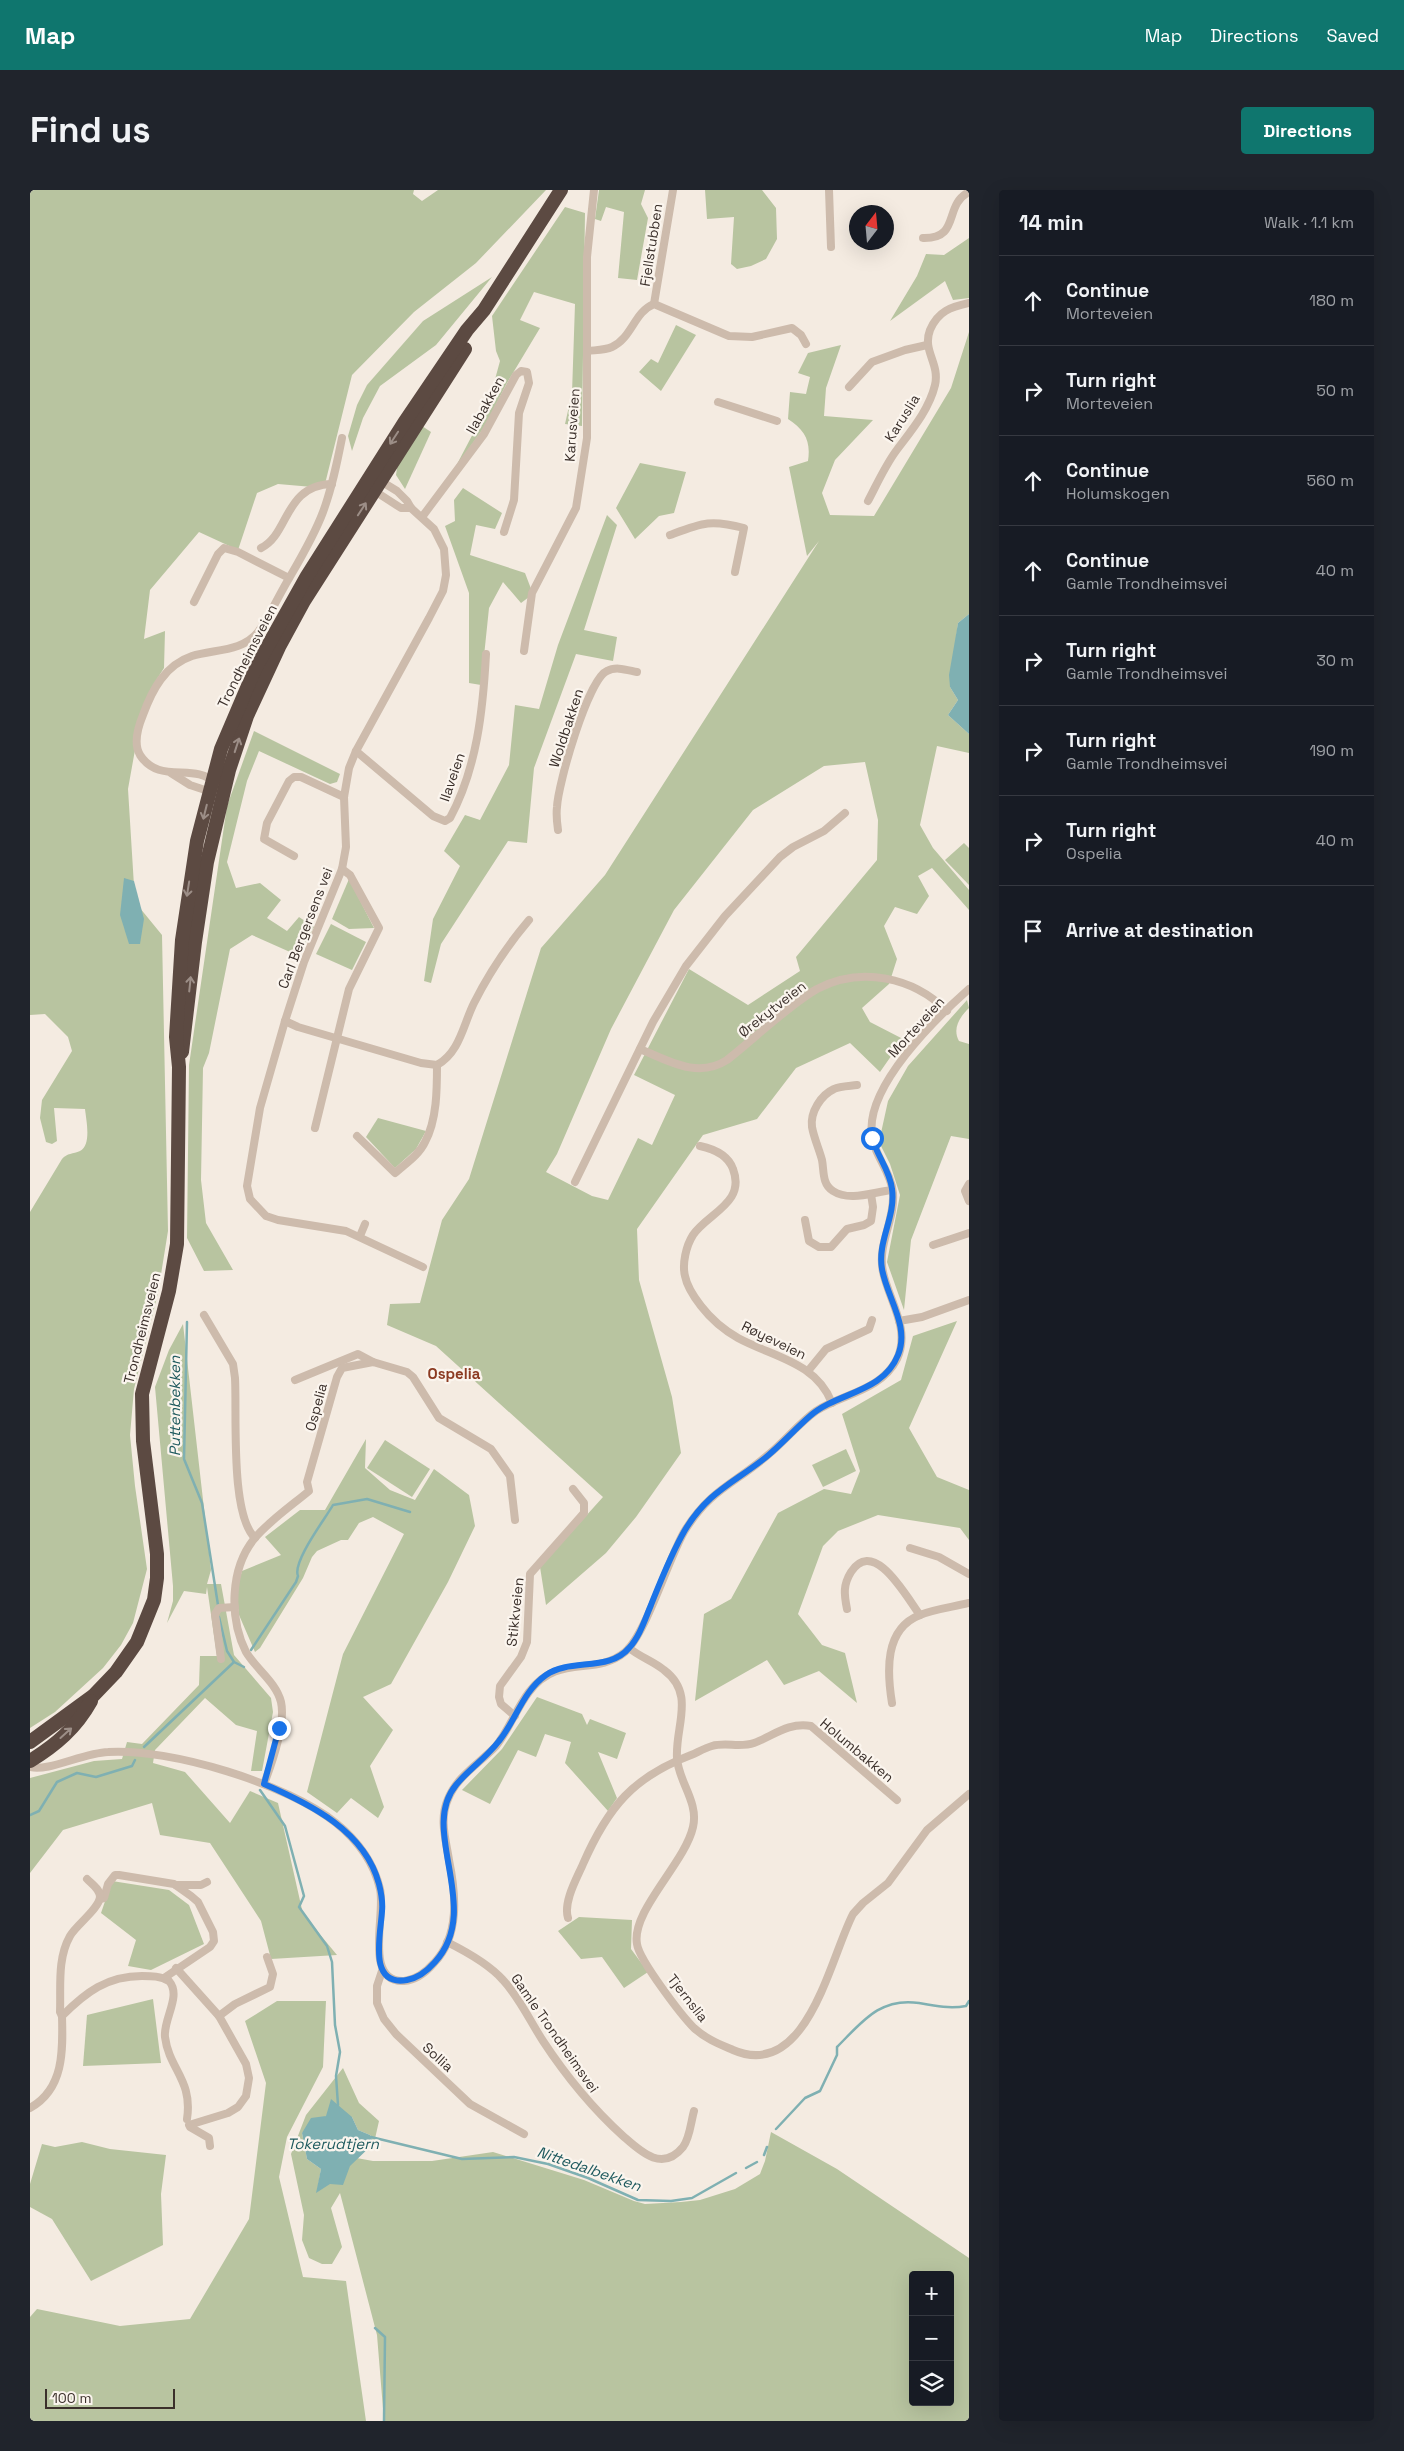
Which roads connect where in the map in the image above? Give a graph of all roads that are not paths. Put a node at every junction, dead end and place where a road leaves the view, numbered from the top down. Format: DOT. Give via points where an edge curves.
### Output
graph roads {
  1 [pos="561,190"];
  2 [pos="594,190"];
  3 [pos="673,190"];
  4 [pos="829,190"];
  5 [pos="969,192"];
  6 [pos="923,238"];
  7 [pos="831,247"];
  8 [pos="969,303"];
  9 [pos="654,304"];
  10 [pos="806,344"];
  11 [pos="926,345"];
  12 [pos="588,351"];
  13 [pos="849,387"];
  14 [pos="718,402"];
  15 [pos="777,421"];
  16 [pos="342,438"];
  17 [pos="374,483"];
  18 [pos="332,484"];
  19 [pos="868,501"];
  20 [pos="410,508"];
  21 [pos="422,517"];
  22 [pos="504,532"];
  23 [pos="670,535"];
  24 [pos="261,548"];
  25 [pos="734,572"];
  26 [pos="289,578"];
  27 [pos="194,602"];
  28 [pos="524,651"];
  29 [pos="486,654"];
  30 [pos="637,672"];
  31 [pos="356,751"];
  32 [pos="171,773"];
  33 [pos="215,788"];
  34 [pos="344,796"];
  35 [pos="845,813"];
  36 [pos="558,830"];
  37 [pos="294,856"];
  38 [pos="342,869"];
  39 [pos="529,920"];
  40 [pos="969,990"];
  41 [pos="947,1011"];
  42 [pos="285,1020"];
  43 [pos="338,1039"];
  44 [pos="640,1049"];
  45 [pos="437,1065"];
  46 [pos="857,1085"];
  47 [pos="314,1128"];
  48 [pos="357,1136"];
  49 [pos="700,1146"];
  50 [pos="575,1182"];
  51 [pos="969,1184"];
  52 [pos="892,1190"];
  53 [pos="871,1194"];
  54 [pos="969,1201"];
  55 [pos="805,1220"];
  56 [pos="366,1224"];
  57 [pos="969,1234"];
  58 [pos="360,1236"];
  59 [pos="933,1245"];
  60 [pos="423,1267"];
  61 [pos="969,1300"];
  62 [pos="204,1315"];
  63 [pos="872,1320"];
  64 [pos="899,1321"];
  65 [pos="373,1362"];
  66 [pos="808,1371"];
  67 [pos="295,1380"];
  68 [pos="835,1402"];
  69 [pos="573,1489"];
  70 [pos="515,1520"];
  71 [pos="255,1538"];
  72 [pos="910,1548"];
  73 [pos="969,1574"];
  74 [pos="969,1603"];
  75 [pos="235,1607"];
  76 [pos="847,1609"];
  77 [pos="920,1615"];
  78 [pos="629,1648"];
  79 [pos="220,1659"];
  80 [pos="93,1696"];
  81 [pos="892,1703"];
  82 [pos="515,1716"];
  83 [pos="30,1742"];
  84 [pos="677,1760"];
  85 [pos="30,1761"];
  86 [pos="30,1767"];
  87 [pos="264,1784"];
  88 [pos="969,1794"];
  89 [pos="897,1800"];
  90 [pos="86,1879"];
  91 [pos="207,1882"];
  92 [pos="174,1884"];
  93 [pos="100,1899"];
  94 [pos="568,1918"];
  95 [pos="447,1942"];
  96 [pos="267,1957"];
  97 [pos="176,1968"];
  98 [pos="382,1971"];
  99 [pos="164,1978"];
  100 [pos="62,2016"];
  101 [pos="219,2016"];
  102 [pos="30,2108"];
  103 [pos="694,2110"];
  104 [pos="187,2119"];
  105 [pos="524,2134"];
  106 [pos="210,2146"];
  1 -- 17 [label="highway, Trondheimsveien" via="484,310 463,336"];
  2 -- 12 [label="street, Karusveien" via="587,257"];
  3 -- 9 [label="street, Fjellstubben"];
  4 -- 7 [label="street"];
  5 -- 6 [label="street" via="956,206 945,232 935,238"];
  8 -- 11 [label="street" via="943,312 930,330"];
  9 -- 10 [label="street, Fjellstubben" via="730,336 752,337 792,328 801,334"];
  9 -- 12 [label="street, Fjellstubben" via="640,313 620,342 612,347"];
  11 -- 13 [label="street" via="872,362"];
  11 -- 19 [label="street, Karuslia" via="935,363 935,386 924,412 890,460"];
  12 -- 28 [label="street, Karusveien" via="587,438 580,496 532,593"];
  14 -- 15 [label="street"];
  16 -- 18 [label="street"];
  17 -- 20 [label="street, Carl Bergersens vei" via="405,499"];
  17 -- 20 [label="street, Carl Bergersens vei" via="401,508"];
  17 -- 33 [label="highway, Trondheimsveien" via="303,582 256,667 236,710"];
  18 -- 24 [label="street" via="316,486 296,501 270,544"];
  18 -- 26 [label="street" via="317,526"];
  20 -- 21 [label="street, Carl Bergersens vei"];
  21 -- 22 [label="street, Ilabakken" via="484,434 516,374 527,372 529,383 519,413 514,500"];
  21 -- 31 [label="street, Carl Bergersens vei" via="434,529 444,549 446,575 443,591"];
  23 -- 25 [label="street" via="704,523 722,522 744,528"];
  26 -- 27 [label="street" via="224,548"];
  26 -- 32 [label="street" via="254,636 230,648 182,660 162,676 152,691 138,728 136,744 147,763"];
  29 -- 31 [label="street, Ilaveien" via="483,702 474,754 450,818 445,821 434,816"];
  30 -- 36 [label="street, Woldbakken" via="617,668 607,670 599,676 592,689 568,758 557,806"];
  31 -- 34 [label="street, Carl Bergersens vei"];
  32 -- 33 [label="street" via="183,782"];
  32 -- 33 [label="street" via="186,772"];
  33 -- 80 [label="highway, Trondheimsveien" via="179,1067 177,1244 142,1400 143,1441 157,1554 156,1590 152,1609 137,1642"];
  34 -- 37 [label="street" via="301,777 289,781 267,823 264,839"];
  34 -- 38 [label="street, Carl Bergersens vei" via="346,847"];
  35 -- 44 [label="street" via="830,827 780,857 725,916 676,982"];
  38 -- 42 [label="street, Carl Bergersens vei" via="304,962"];
  38 -- 43 [label="street" via="350,875 379,928 349,988"];
  39 -- 45 [label="street" via="497,963 473,1005 451,1055"];
  40 -- 41 [label="street, Morteveien"];
  41 -- 44 [label="street, Ørekytveien" via="923,992 904,983 878,977 852,978 810,994 715,1067 703,1070 688,1068"];
  41 -- 52 [label="street, Morteveien" via="905,1055 873,1115 872,1138 887,1170"];
  42 -- 43 [label="street"];
  42 -- 58 [label="street, Carl Bergersens vei" via="260,1108 248,1177 250,1199 266,1216 333,1227"];
  43 -- 45 [label="street"];
  43 -- 47 [label="street"];
  44 -- 50 [label="street"];
  45 -- 48 [label="street" via="437,1092 425,1142 418,1153 395,1173"];
  46 -- 53 [label="street" via="835,1088 828,1093 816,1108 812,1124 826,1184 831,1190 843,1195"];
  49 -- 66 [label="street, Røyeveien" via="726,1158 734,1172 735,1188 727,1204 691,1240 684,1266 690,1290 707,1313 732,1334"];
  51 -- 54 [label="street" via="965,1191"];
  52 -- 53 [label="street"];
  52 -- 64 [label="street, Morteveien" via="892,1206 881,1259 884,1279"];
  53 -- 55 [label="street" via="871,1221 847,1230 830,1247 819,1248 809,1241"];
  56 -- 58 [label="street"];
  57 -- 59 [label="street"];
  58 -- 60 [label="street, Carl Bergersens vei"];
  61 -- 64 [label="street" via="922,1317"];
  62 -- 71 [label="street" via="233,1364 238,1484 245,1524"];
  63 -- 66 [label="street, Røyeveien" via="869,1329 826,1349"];
  64 -- 68 [label="street, Morteveien" via="900,1347 890,1369 876,1382"];
  65 -- 67 [label="street" via="358,1354"];
  65 -- 70 [label="street, Ospelia" via="407,1372 438,1418 492,1450 510,1476"];
  65 -- 71 [label="street, Ospelia" via="342,1368 339,1372 307,1482 309,1492"];
  66 -- 68 [label="street, Røyeveien"];
  68 -- 78 [label="street, Morteveien" via="810,1416 766,1457 714,1493 699,1510 678,1543 644,1622"];
  69 -- 82 [label="street, Stikkveien" via="584,1503 584,1513 530,1574 526,1647 499,1689 501,1704"];
  71 -- 75 [label="street, Ospelia" via="239,1568"];
  72 -- 73 [label="street" via="934,1555"];
  74 -- 77 [label="street"];
  75 -- 79 [label="street" via="219,1608 215,1614"];
  75 -- 87 [label="street, Ospelia" via="246,1652 275,1688 282,1706"];
  76 -- 77 [label="street" via="843,1592 847,1578 854,1568 871,1560 886,1570"];
  77 -- 81 [label="street" via="900,1632 889,1654"];
  78 -- 82 [label="street" via="610,1660 550,1673 533,1687"];
  78 -- 84 [label="street, Tjernslia" via="665,1670 678,1686 683,1712"];
  80 -- 83 [label="highway, Trondheimsveien"];
  85 -- 80 [label="highway, Trondheimsveien, one-way" via="79,1721"];
  82 -- 95 [label="street" via="496,1746 457,1784 446,1804 443,1826 454,1906"];
  84 -- 88 [label="street, Tjernslia" via="692,1802 694,1825 688,1846 636,1930 637,1945 683,2015 704,2038 742,2054 756,2056 778,2050 799,2031 815,2006 854,1914 888,1883 927,1830"];
  84 -- 89 [label="street, Holumbakken" via="714,1746 747,1745 784,1728 810,1726"];
  84 -- 94 [label="street, Holumbakken" via="641,1780 616,1807 580,1871 567,1905"];
  86 -- 87 [label="street" via="46,1768 95,1753 132,1752 187,1762"];
  87 -- 98 [label="street" via="332,1820 351,1837 368,1860 377,1876 382,1900 379,1956"];
  90 -- 93 [label="street" via="97,1889"];
  91 -- 92 [label="street" via="201,1885"];
  92 -- 93 [label="street" via="115,1875 104,1898"];
  92 -- 97 [label="street" via="198,1902 214,1938 210,1947"];
  93 -- 100 [label="street" via="70,1935 62,1953"];
  95 -- 98 [label="street" via="437,1960 412,1979 397,1980"];
  95 -- 103 [label="street, Gamle Trondheimsvei" via="470,1954 504,1980 575,2087 605,2120 644,2154 663,2159 678,2152 686,2140"];
  96 -- 101 [label="street" via="273,1974 270,1987 235,2004"];
  97 -- 99 [label="street"];
  97 -- 101 [label="street"];
  98 -- 105 [label="street, Sollia" via="376,1990 377,2003 396,2034 470,2104"];
  99 -- 100 [label="street" via="127,1977 100,1984"];
  99 -- 104 [label="street" via="172,1984 174,1993 165,2025 166,2040 188,2094"];
  100 -- 102 [label="street" via="62,2058 58,2078 42,2099"];
  101 -- 106 [label="street" via="246,2064 249,2084 238,2107 189,2125 209,2138"];
}
